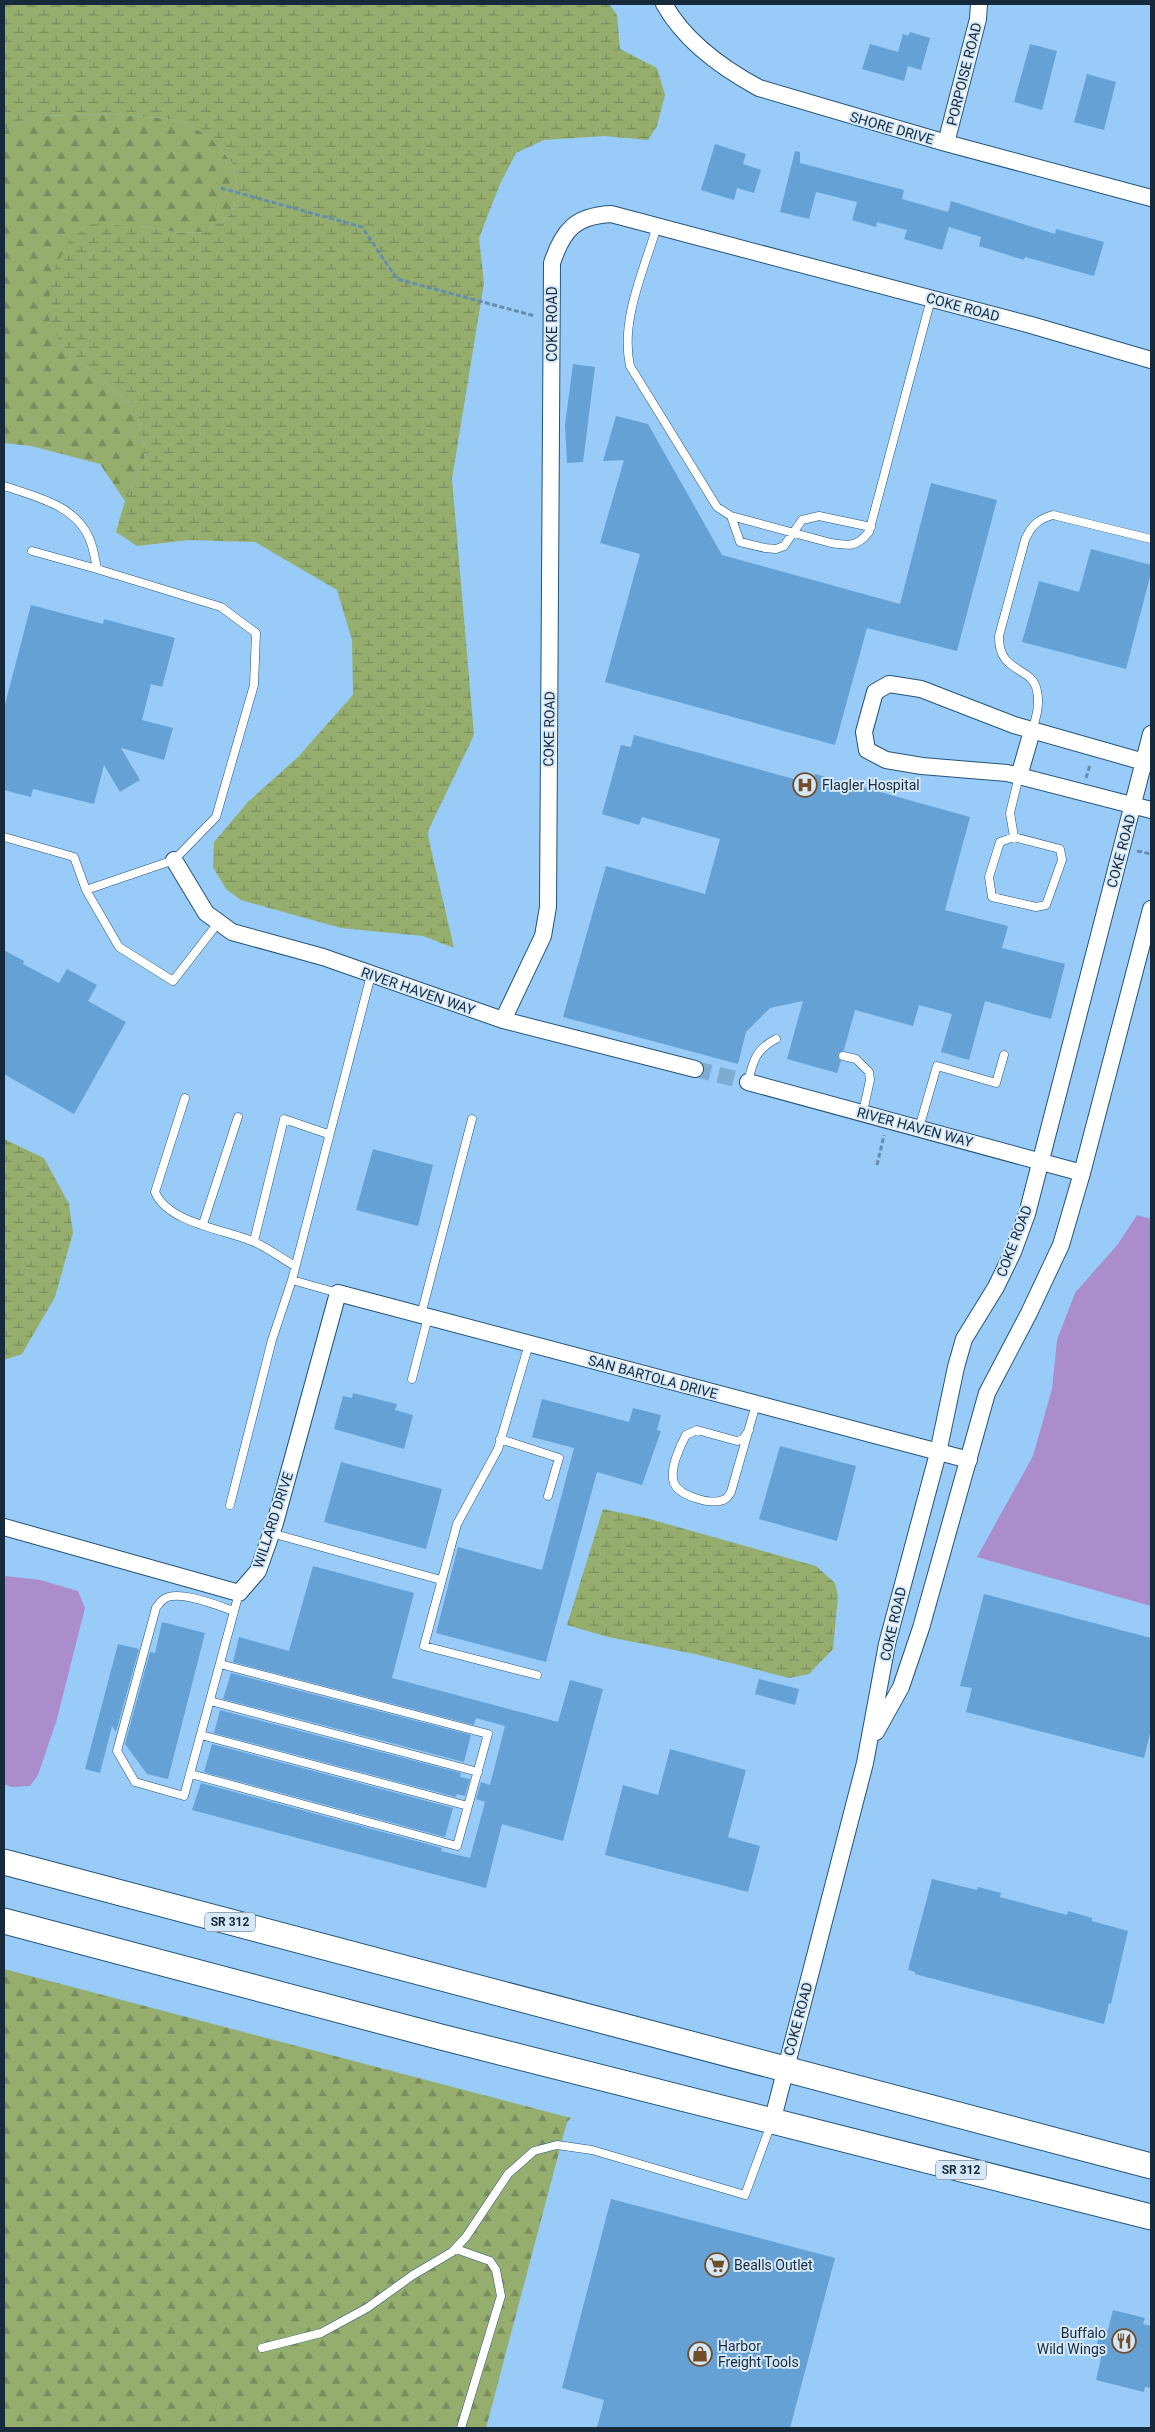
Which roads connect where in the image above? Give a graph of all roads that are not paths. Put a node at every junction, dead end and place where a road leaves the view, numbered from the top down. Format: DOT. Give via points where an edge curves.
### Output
graph roads {
  1 [pos="664,4"];
  2 [pos="979,4"];
  3 [pos="946,143"];
  4 [pos="1151,198"];
  5 [pos="657,226"];
  6 [pos="932,299"];
  7 [pos="1151,360"];
  8 [pos="4,486"];
  9 [pos="731,516"];
  10 [pos="871,527"];
  11 [pos="792,532"];
  12 [pos="1151,539"];
  13 [pos="32,551"];
  14 [pos="97,569"];
  15 [pos="1032,731"];
  16 [pos="1151,734"];
  17 [pos="1148,763"];
  18 [pos="1019,776"];
  19 [pos="1133,806"];
  20 [pos="1151,810"];
  21 [pos="4,837"];
  22 [pos="1014,837"];
  23 [pos="174,860"];
  24 [pos="86,890"];
  25 [pos="1151,908"];
  26 [pos="218,923"];
  27 [pos="371,975"];
  28 [pos="503,1020"];
  29 [pos="776,1038"];
  30 [pos="1004,1055"];
  31 [pos="843,1056"];
  32 [pos="696,1069"];
  33 [pos="748,1082"];
  34 [pos="186,1098"];
  35 [pos="863,1112"];
  36 [pos="238,1117"];
  37 [pos="472,1119"];
  38 [pos="919,1128"];
  39 [pos="328,1134"];
  40 [pos="1040,1161"];
  41 [pos="1082,1173"];
  42 [pos="203,1224"];
  43 [pos="254,1241"];
  44 [pos="295,1266"];
  45 [pos="292,1280"];
  46 [pos="338,1293"];
  47 [pos="424,1316"];
  48 [pos="529,1344"];
  49 [pos="412,1379"];
  50 [pos="756,1404"];
  51 [pos="749,1430"];
  52 [pos="500,1439"];
  53 [pos="938,1453"];
  54 [pos="969,1460"];
  55 [pos="548,1496"];
  56 [pos="230,1505"];
  57 [pos="4,1527"];
  58 [pos="271,1533"];
  59 [pos="441,1580"];
  60 [pos="239,1593"];
  61 [pos="234,1611"];
  62 [pos="220,1664"];
  63 [pos="537,1675"];
  64 [pos="210,1701"];
  65 [pos="201,1735"];
  66 [pos="870,1742"];
  67 [pos="478,1772"];
  68 [pos="191,1774"];
  69 [pos="468,1806"];
  70 [pos="4,1862"];
  71 [pos="4,1921"];
  72 [pos="785,2070"];
  73 [pos="772,2122"];
  74 [pos="1151,2166"];
  75 [pos="1151,2217"];
  76 [pos="456,2249"];
  77 [pos="262,2348"];
  78 [pos="461,2428"];
  1 -- 3 [label="street, SHORE DRIVE" via="686,34 708,55 759,88"];
  2 -- 3 [label="street, PORPOISE ROAD"];
  3 -- 4 [label="street, SHORE DRIVE"];
  5 -- 6 [label="street, COKE ROAD"];
  5 -- 9 [label="lane" via="629,321 627,352 630,366 717,506"];
  5 -- 28 [label="street, COKE ROAD" via="611,214 583,219 571,227 558,244 552,263 548,907 543,936"];
  6 -- 7 [label="street, COKE ROAD"];
  6 -- 10 [label="lane"];
  8 -- 14 [label="lane" via="47,500 76,517 91,541"];
  9 -- 11 [label="lane"];
  9 -- 11 [label="lane" via="740,542 750,545 776,549 784,546"];
  10 -- 11 [label="lane" via="819,516 802,520"];
  10 -- 11 [label="lane" via="860,543 845,546"];
  12 -- 15 [label="lane" via="1053,516 1040,518 1030,529 998,636 998,648 1004,660 1030,678 1038,690 1038,708"];
  13 -- 14 [label="lane"];
  14 -- 23 [label="lane" via="221,607 256,633 254,685 216,817"];
  15 -- 17 [label="street"];
  15 -- 18 [label="street"];
  15 -- 18 [label="street" via="921,689 889,684 875,692 864,732 867,750 886,760"];
  16 -- 17 [label="street, COKE ROAD"];
  17 -- 19 [label="street, COKE ROAD"];
  18 -- 19 [label="street"];
  18 -- 22 [label="lane" via="1010,813"];
  19 -- 20 [label="street"];
  19 -- 40 [label="street, COKE ROAD"];
  21 -- 24 [label="lane" via="74,857"];
  22 -- 22 [label="lane" via="1060,849 1062,860 1046,905 1036,907 992,897 989,877 1000,842"];
  23 -- 24 [label="lane"];
  23 -- 26 [label="street, RIVER HAVEN WAY" via="206,913"];
  24 -- 26 [label="lane" via="119,947 173,981"];
  25 -- 41 [label="street, COKE ROAD"];
  26 -- 27 [label="street, RIVER HAVEN WAY" via="232,932 323,957"];
  27 -- 28 [label="street, RIVER HAVEN WAY"];
  27 -- 39 [label="lane"];
  28 -- 32 [label="street, RIVER HAVEN WAY"];
  29 -- 33 [label="lane" via="762,1046 754,1058"];
  30 -- 38 [label="lane" via="996,1083 937,1066"];
  31 -- 35 [label="lane" via="856,1059 869,1072"];
  33 -- 35 [label="street, RIVER HAVEN WAY"];
  34 -- 42 [label="lane" via="155,1192 159,1202 174,1214"];
  35 -- 38 [label="street, RIVER HAVEN WAY"];
  36 -- 42 [label="lane"];
  37 -- 47 [label="lane"];
  38 -- 40 [label="street, RIVER HAVEN WAY"];
  39 -- 43 [label="lane" via="284,1119"];
  39 -- 44 [label="lane"];
  40 -- 41 [label="street, RIVER HAVEN WAY"];
  40 -- 53 [label="street, COKE ROAD" via="1013,1252 964,1339"];
  41 -- 54 [label="street, COKE ROAD" via="1048,1277 987,1393"];
  42 -- 43 [label="lane"];
  43 -- 44 [label="lane"];
  44 -- 45 [label="lane"];
  45 -- 46 [label="lane"];
  45 -- 56 [label="lane" via="272,1340"];
  46 -- 47 [label="street, SAN BARTOLA DRIVE"];
  46 -- 58 [label="street, WILLARD DRIVE"];
  47 -- 48 [label="street, SAN BARTOLA DRIVE"];
  47 -- 49 [label="lane"];
  48 -- 50 [label="street, SAN BARTOLA DRIVE"];
  48 -- 52 [label="lane"];
  50 -- 51 [label="lane"];
  50 -- 53 [label="street, SAN BARTOLA DRIVE"];
  51 -- 51 [label="lane" via="743,1439 737,1441 696,1430 686,1435 673,1476 678,1490 709,1501 728,1497"];
  52 -- 55 [label="lane" via="559,1458"];
  52 -- 59 [label="lane" via="457,1524"];
  53 -- 54 [label="street, SAN BARTOLA DRIVE"];
  53 -- 66 [label="street, COKE ROAD" via="887,1644"];
  54 -- 66 [label="street, COKE ROAD" via="901,1687"];
  57 -- 60 [label="street"];
  58 -- 59 [label="lane"];
  58 -- 60 [label="street, WILLARD DRIVE" via="258,1571"];
  59 -- 63 [label="lane" via="424,1646"];
  60 -- 61 [label="lane"];
  61 -- 62 [label="lane"];
  61 -- 68 [label="lane" via="186,1597 164,1598 156,1608 117,1750 135,1782 184,1796"];
  62 -- 64 [label="lane"];
  62 -- 67 [label="lane" via="488,1734"];
  64 -- 65 [label="lane"];
  64 -- 67 [label="lane"];
  65 -- 68 [label="lane"];
  65 -- 69 [label="lane"];
  66 -- 72 [label="street, COKE ROAD"];
  67 -- 69 [label="lane"];
  68 -- 69 [label="lane" via="457,1846"];
  70 -- 72 [label="main road, SR 312"];
  71 -- 73 [label="main road, SR 312"];
  72 -- 73 [label="street, COKE ROAD"];
  72 -- 74 [label="main road, SR 312"];
  73 -- 75 [label="main road, SR 312"];
  73 -- 76 [label="lane" via="745,2195 592,2150 557,2145 534,2151 508,2174"];
  76 -- 77 [label="lane" via="367,2308 321,2333"];
  76 -- 78 [label="lane" via="490,2261 496,2270 501,2296"];
}
